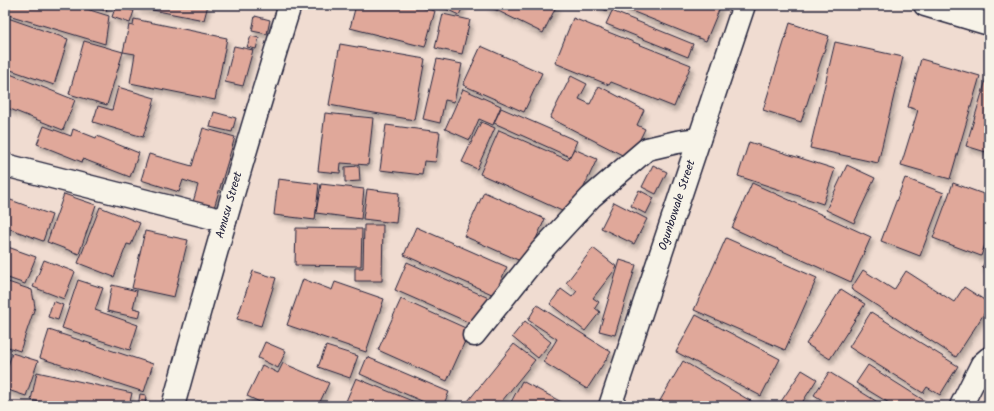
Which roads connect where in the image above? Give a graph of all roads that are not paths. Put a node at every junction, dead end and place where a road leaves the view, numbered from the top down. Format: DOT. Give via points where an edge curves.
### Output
graph roads {
  1 [pos="290,5"];
  2 [pos="744,5"];
  3 [pos="925,5"];
  4 [pos="989,24"];
  5 [pos="699,140"];
  6 [pos="5,165"];
  7 [pos="225,221"];
  8 [pos="474,335"];
  9 [pos="989,358"];
  10 [pos="173,406"];
  11 [pos="610,406"];
  12 [pos="961,406"];
  1 -- 7 [label="street, Amusu Street"];
  2 -- 5 [label="street, Ogunbowale Street"];
  3 -- 4 [label="street"];
  5 -- 8 [label="street" via="647,149 591,197 540,251"];
  5 -- 11 [label="street, Ogunbowale Street"];
  6 -- 7 [label="street"];
  7 -- 10 [label="street, Amusu Street"];
  9 -- 12 [label="street" via="982,364"];
}
